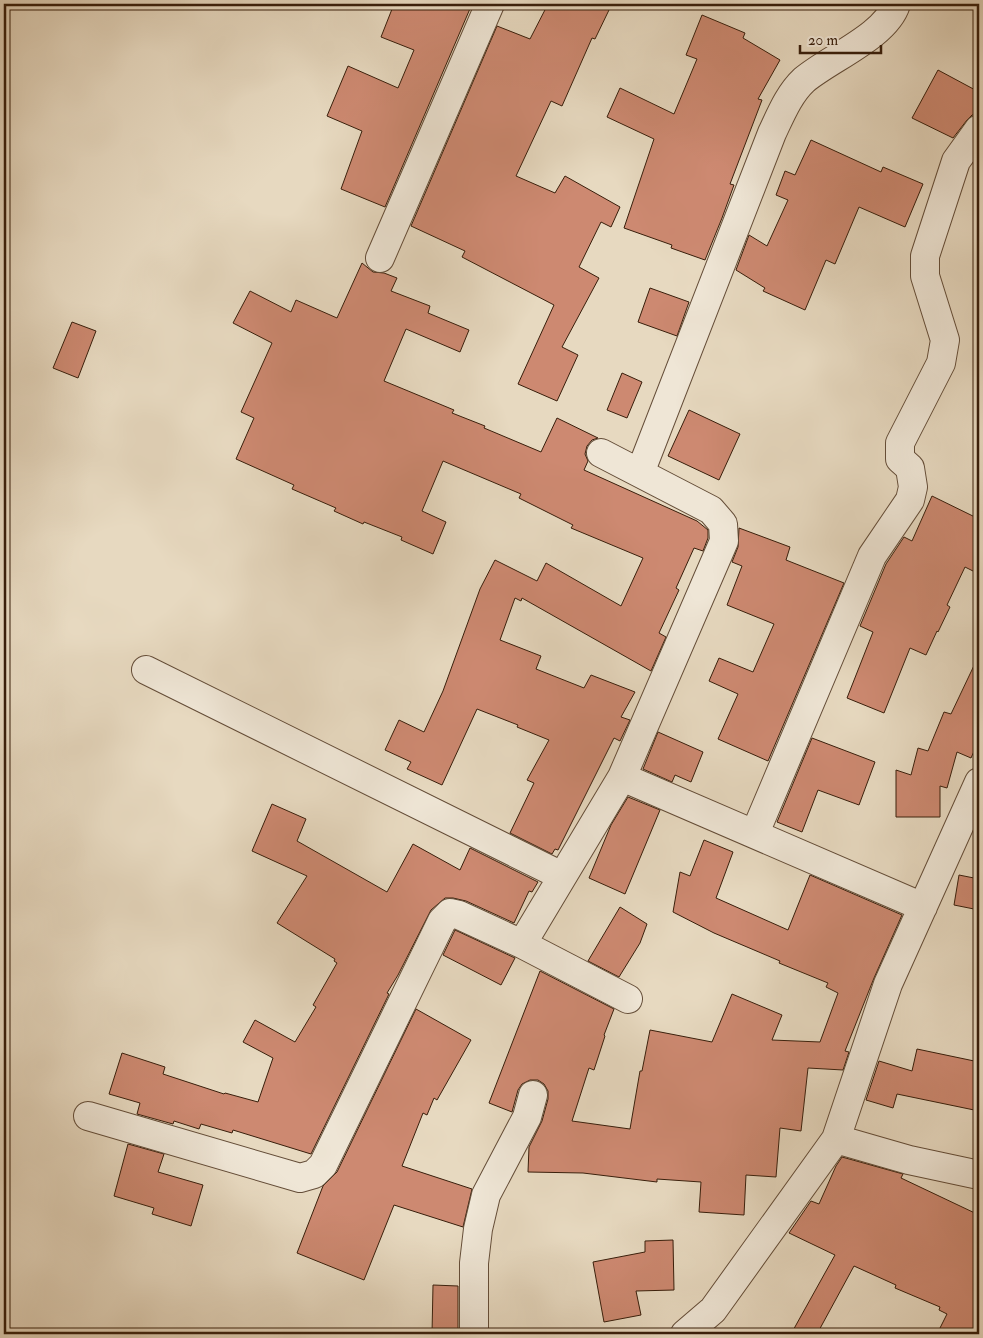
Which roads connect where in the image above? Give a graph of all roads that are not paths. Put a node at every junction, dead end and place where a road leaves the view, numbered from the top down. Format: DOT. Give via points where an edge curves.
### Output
graph roads {
  1 [pos="490,4"];
  2 [pos="896,4"];
  3 [pos="979,129"];
  4 [pos="380,258"];
  5 [pos="601,453"];
  6 [pos="640,473"];
  7 [pos="146,670"];
  8 [pos="622,777"];
  9 [pos="979,782"];
  10 [pos="754,834"];
  11 [pos="562,876"];
  12 [pos="923,907"];
  13 [pos="522,944"];
  14 [pos="628,999"];
  15 [pos="533,1094"];
  16 [pos="88,1116"];
  17 [pos="836,1139"];
  18 [pos="979,1175"];
  19 [pos="474,1334"];
  20 [pos="685,1334"];
  1 -- 4 [label="street"];
  2 -- 6 [label="street" via="881,27 804,81 786,103"];
  3 -- 10 [label="street" via="956,162 925,256 925,276 945,340 942,363 900,443 900,459 910,468 913,487 910,500 872,556"];
  5 -- 6 [label="street"];
  6 -- 8 [label="street" via="712,510 723,524 724,542"];
  7 -- 11 [label="street"];
  8 -- 10 [label="street"];
  8 -- 11 [label="street"];
  9 -- 12 [label="street"];
  10 -- 12 [label="street"];
  11 -- 13 [label="street"];
  12 -- 17 [label="street" via="888,984"];
  13 -- 14 [label="street"];
  13 -- 16 [label="street" via="459,915 450,913 442,921 323,1165 314,1174 300,1178"];
  15 -- 19 [label="street" via="527,1117 486,1195 474,1263"];
  17 -- 18 [label="street" via="909,1160"];
  17 -- 20 [label="street" via="713,1310"];
}
